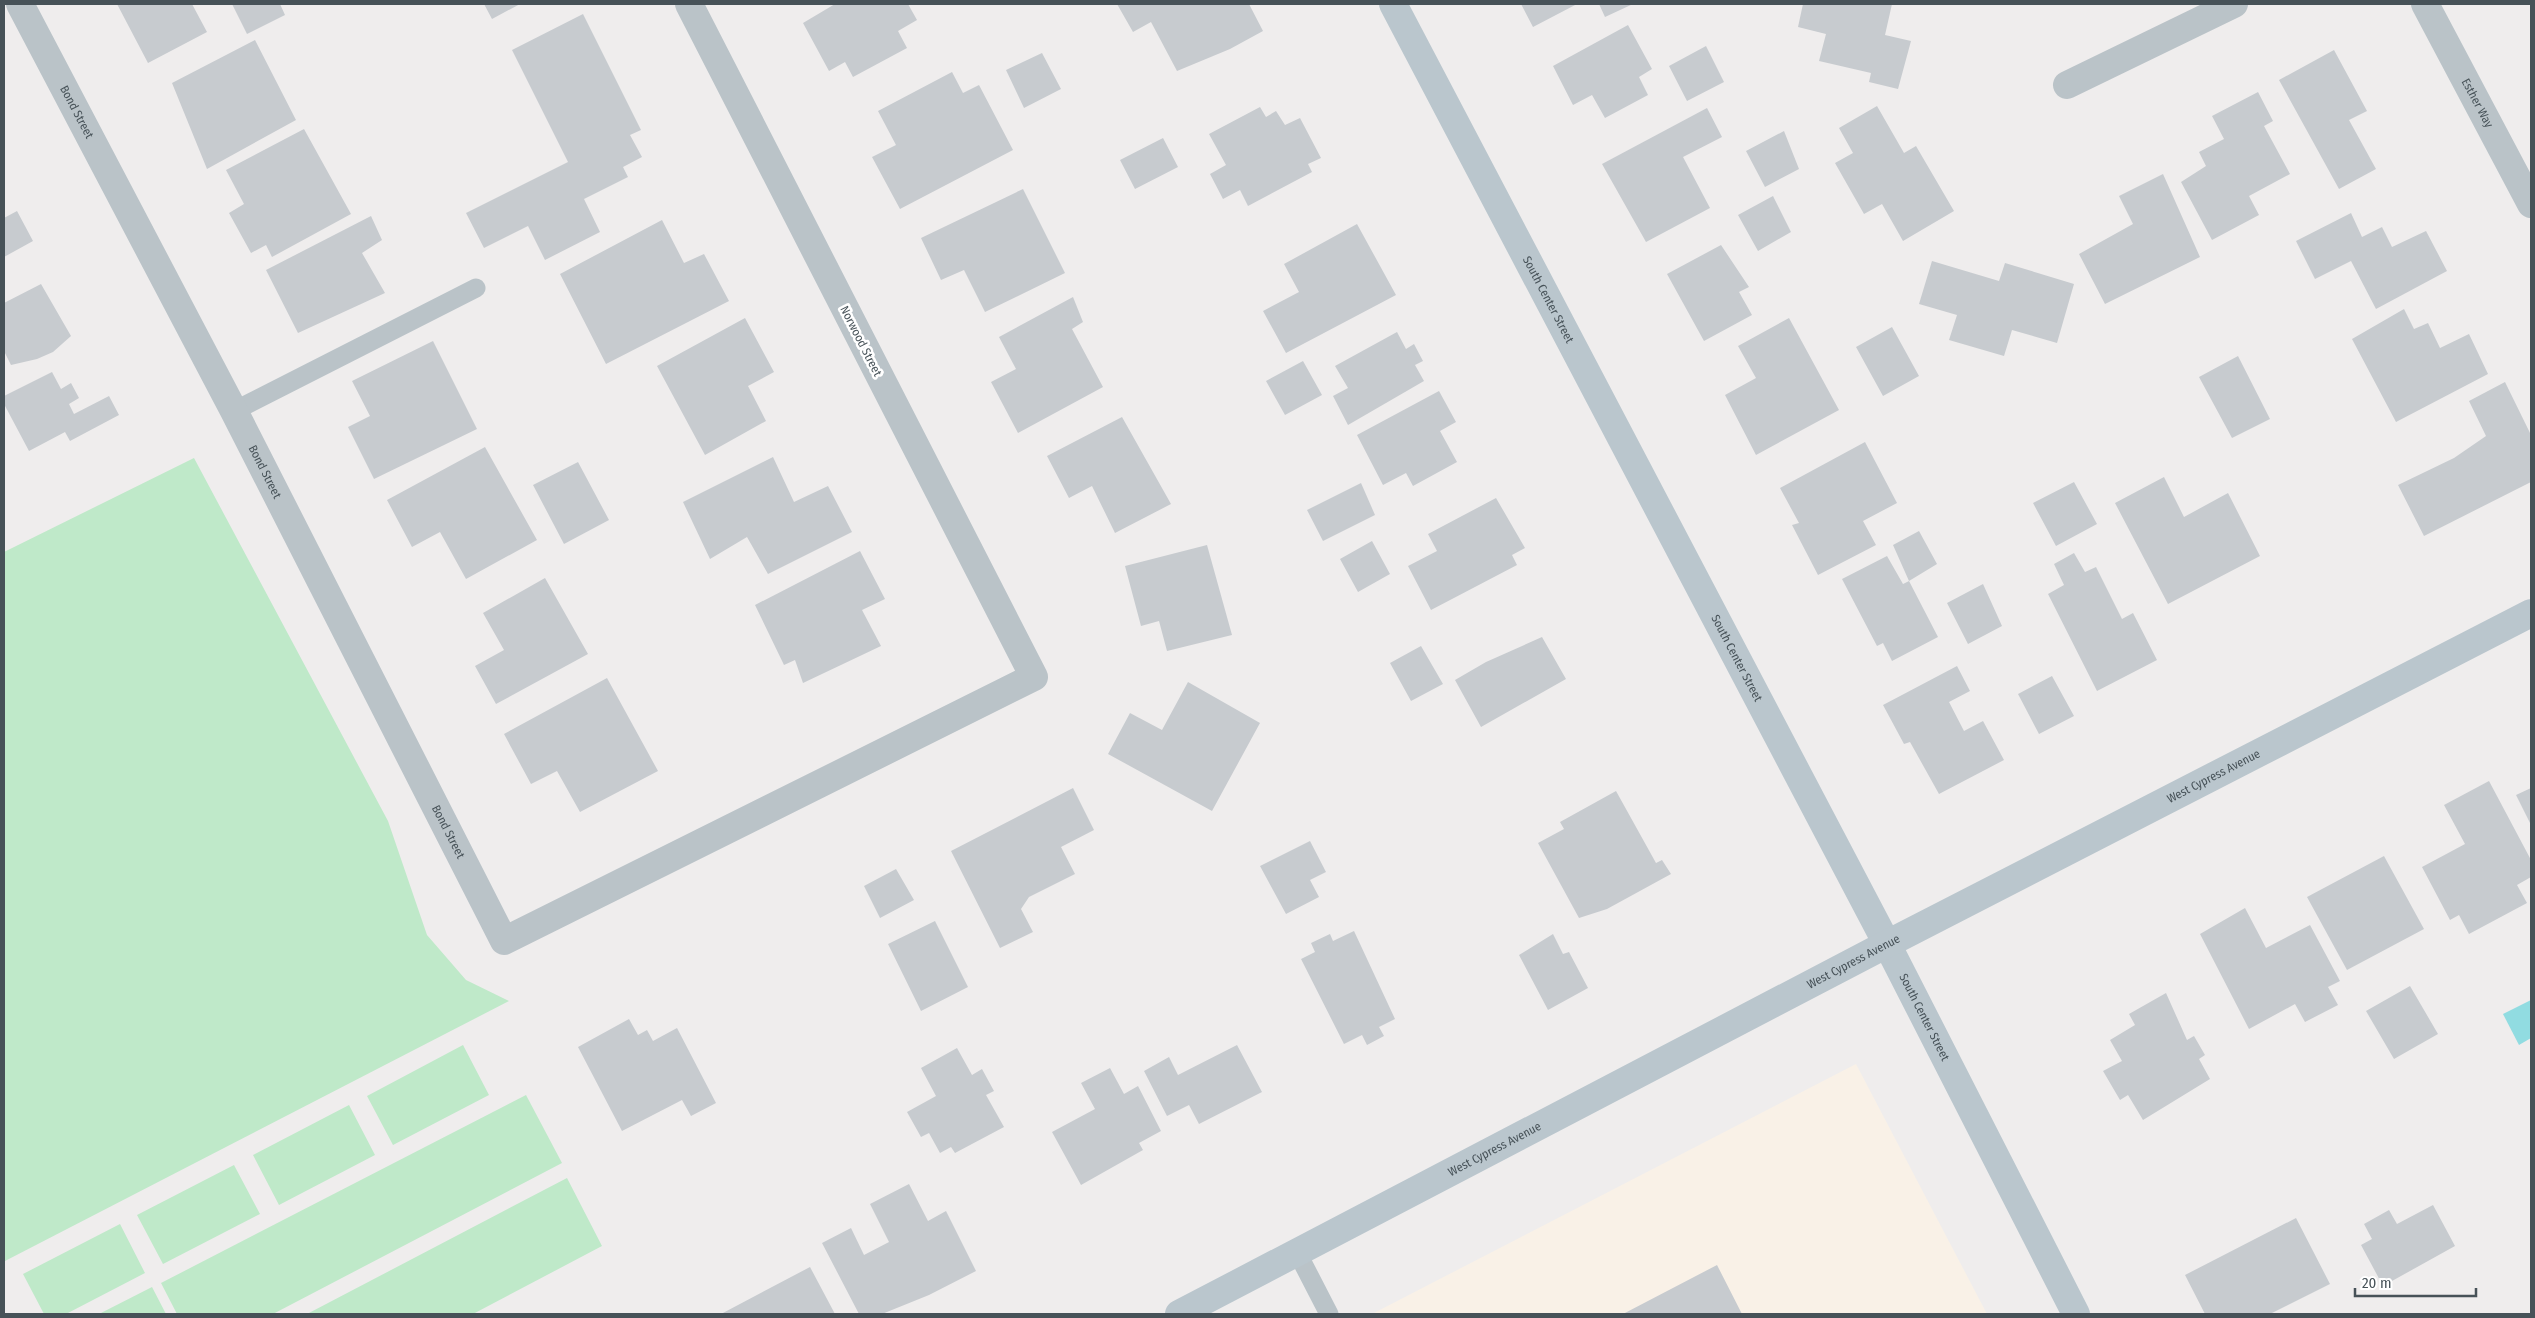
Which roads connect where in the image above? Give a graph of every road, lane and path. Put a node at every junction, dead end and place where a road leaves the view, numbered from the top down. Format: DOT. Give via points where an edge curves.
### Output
graph roads {
  1 [pos="20,4"];
  2 [pos="688,4"];
  3 [pos="1393,4"];
  4 [pos="2234,4"];
  5 [pos="2426,4"];
  6 [pos="2067,85"];
  7 [pos="2531,204"];
  8 [pos="476,288"];
  9 [pos="234,411"];
  10 [pos="2531,613"];
  11 [pos="504,941"];
  12 [pos="1887,944"];
  13 [pos="1297,1252"];
  14 [pos="1179,1314"];
  15 [pos="1329,1314"];
  16 [pos="2076,1314"];
  1 -- 9 [label="street, Bond Street"];
  2 -- 11 [label="street, Norwood Street" via="1034,677"];
  3 -- 12 [label="main road, South Center Street"];
  4 -- 6 [label="street"];
  5 -- 7 [label="street, Esther Way"];
  8 -- 9 [label="lane"];
  9 -- 11 [label="street, Bond Street"];
  10 -- 12 [label="main road, West Cypress Avenue"];
  12 -- 13 [label="main road, West Cypress Avenue"];
  12 -- 16 [label="main road, South Center Street"];
  13 -- 14 [label="main road, West Cypress Avenue"];
  13 -- 15 [label="lane"];
}
